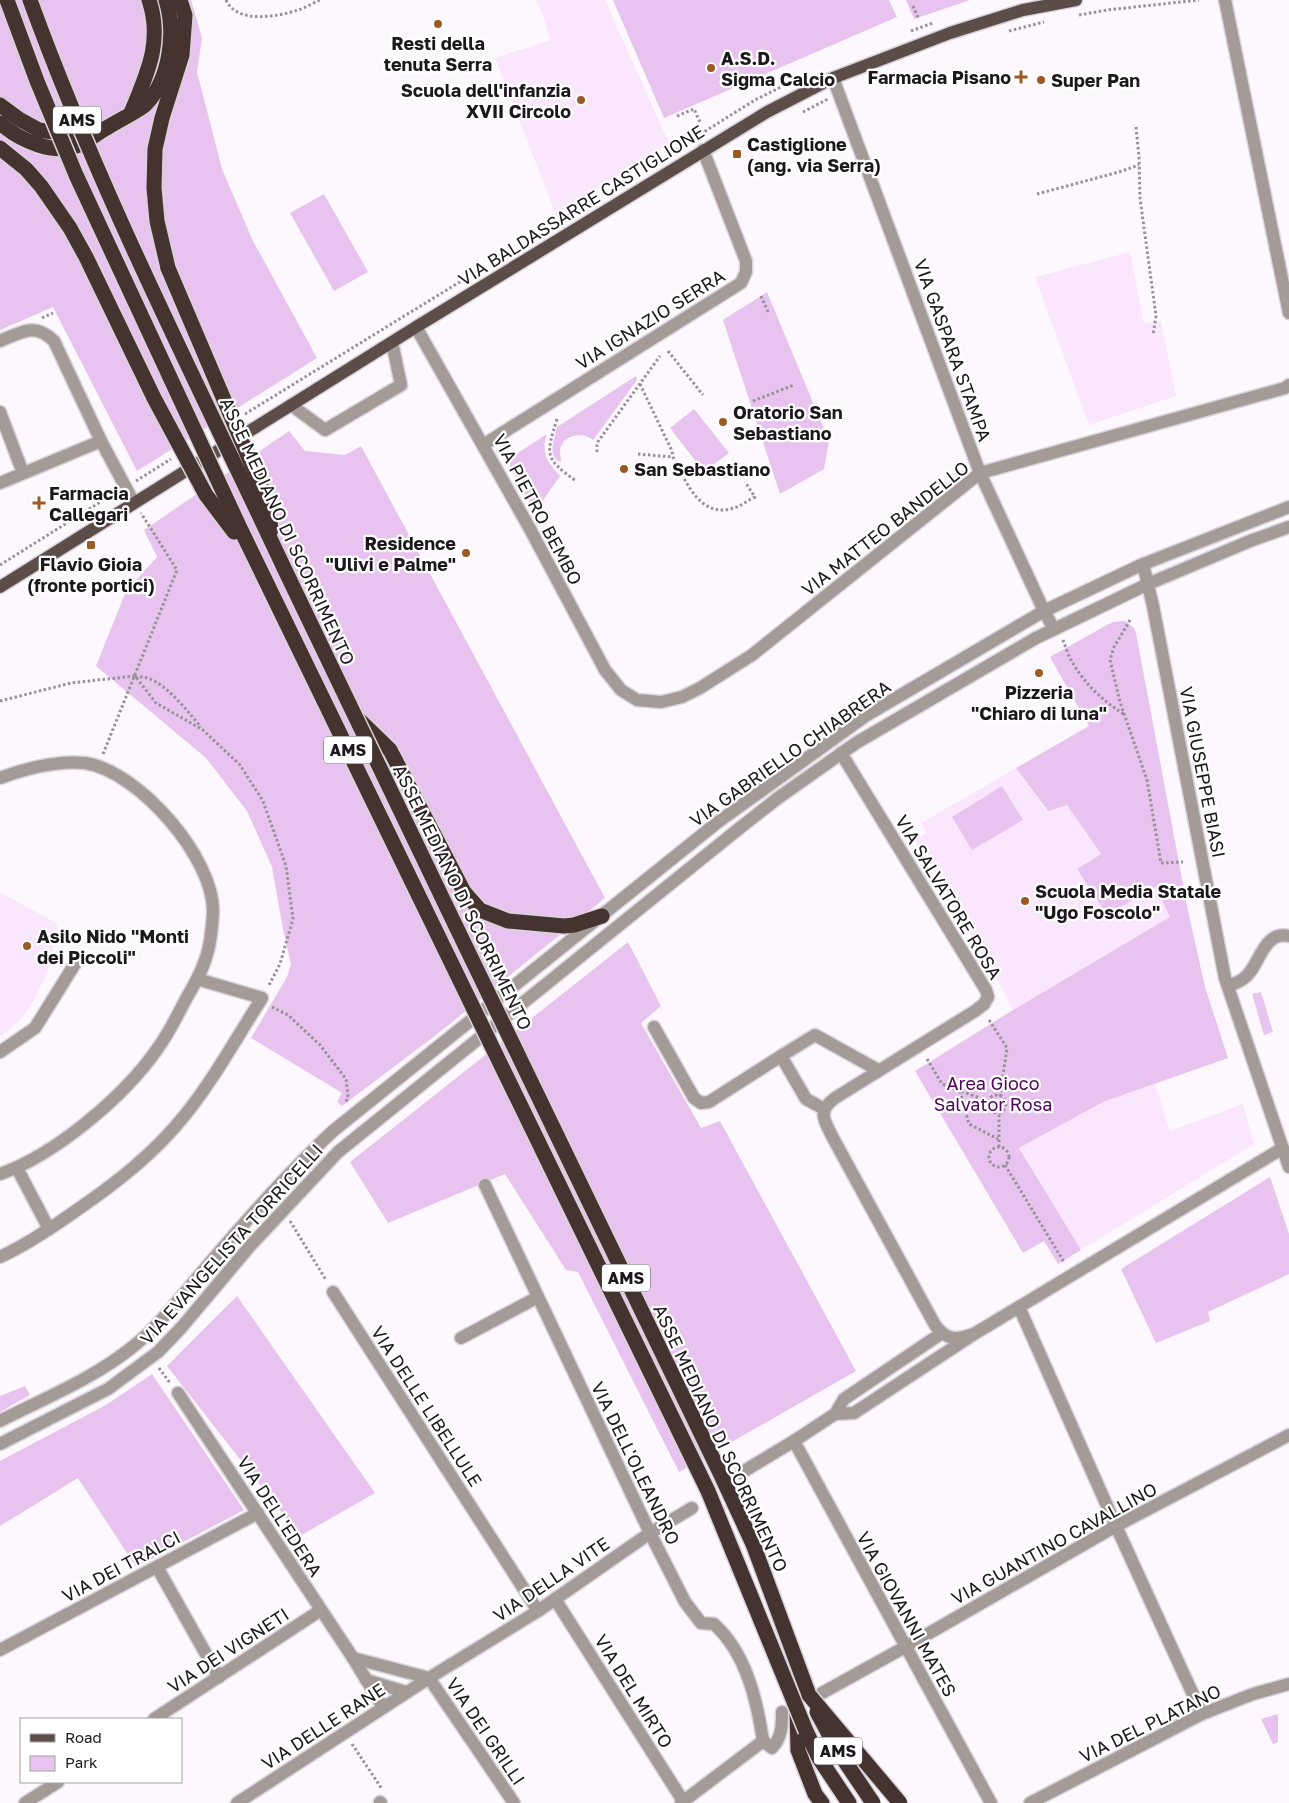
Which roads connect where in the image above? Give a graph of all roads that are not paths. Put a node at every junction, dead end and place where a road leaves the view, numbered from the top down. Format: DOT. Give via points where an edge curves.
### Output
graph roads {
  1 [pos="7,0"];
  2 [pos="30,0"];
  3 [pos="149,0"];
  4 [pos="166,0"];
  5 [pos="180,0"];
  6 [pos="1076,0"];
  7 [pos="1225,0"];
  8 [pos="833,78"];
  9 [pos="0,105"];
  10 [pos="131,113"];
  11 [pos="0,123"];
  12 [pos="93,136"];
  13 [pos="0,148"];
  14 [pos="704,150"];
  15 [pos="1289,313"];
  16 [pos="416,327"];
  17 [pos="0,341"];
  18 [pos="392,342"];
  19 [pos="1289,385"];
  20 [pos="291,405"];
  21 [pos="0,412"];
  22 [pos="101,440"];
  23 [pos="483,445"];
  24 [pos="23,473"];
  25 [pos="980,473"];
  26 [pos="0,483"];
  27 [pos="134,503"];
  28 [pos="1289,507"];
  29 [pos="1289,527"];
  30 [pos="273,544"];
  31 [pos="254,557"];
  32 [pos="1142,564"];
  33 [pos="1148,584"];
  34 [pos="0,587"];
  35 [pos="1044,612"];
  36 [pos="1054,629"];
  37 [pos="637,700"];
  38 [pos="355,716"];
  39 [pos="841,753"];
  40 [pos="0,778"];
  41 [pos="602,916"];
  42 [pos="1289,936"];
  43 [pos="78,959"];
  44 [pos="531,972"];
  45 [pos="197,978"];
  46 [pos="1228,986"];
  47 [pos="542,988"];
  48 [pos="654,1027"];
  49 [pos="0,1052"];
  50 [pos="781,1056"];
  51 [pos="878,1070"];
  52 [pos="824,1109"];
  53 [pos="1283,1148"];
  54 [pos="1289,1167"];
  55 [pos="17,1168"];
  56 [pos="0,1174"];
  57 [pos="485,1185"];
  58 [pos="49,1229"];
  59 [pos="0,1258"];
  60 [pos="332,1292"];
  61 [pos="538,1297"];
  62 [pos="1020,1307"];
  63 [pos="942,1334"];
  64 [pos="974,1334"];
  65 [pos="461,1338"];
  66 [pos="178,1393"];
  67 [pos="835,1414"];
  68 [pos="0,1421"];
  69 [pos="1289,1435"];
  70 [pos="794,1441"];
  71 [pos="0,1444"];
  72 [pos="741,1473"];
  73 [pos="692,1508"];
  74 [pos="258,1512"];
  75 [pos="1116,1526"];
  76 [pos="650,1533"];
  77 [pos="157,1567"];
  78 [pos="555,1599"];
  79 [pos="321,1610"];
  80 [pos="538,1610"];
  81 [pos="905,1647"];
  82 [pos="0,1650"];
  83 [pos="353,1658"];
  84 [pos="219,1677"];
  85 [pos="429,1678"];
  86 [pos="366,1680"];
  87 [pos="1289,1684"];
  88 [pos="406,1692"];
  89 [pos="815,1694"];
  90 [pos="383,1707"];
  91 [pos="790,1711"];
  92 [pos="1202,1714"];
  93 [pos="156,1718"];
  94 [pos="763,1742"];
  95 [pos="56,1783"];
  96 [pos="682,1802"];
  97 [pos="26,1803"];
  98 [pos="237,1803"];
  99 [pos="514,1803"];
  100 [pos="822,1803"];
  101 [pos="849,1803"];
  102 [pos="873,1803"];
  103 [pos="900,1803"];
  104 [pos="991,1803"];
  105 [pos="1030,1803"];
  1 -- 31 [label="highway, ASSE MEDIANO DI SCORRIMENTO / AMS, bridge" via="76,175"];
  2 -- 30 [label="highway, ASSE MEDIANO DI SCORRIMENTO / AMS, bridge" via="52,62 128,239"];
  3 -- 10 [label="highway" via="155,20 151,63"];
  4 -- 10 [label="highway" via="171,36 168,57 160,82 145,105"];
  5 -- 30 [label="highway, bridge" via="185,15 182,55 155,149 157,221 168,268 268,503"];
  6 -- 8 [label="main road, VIA BALDASSARRE CASTIGLIONE" via="1023,10 950,33"];
  7 -- 15 [label="street"];
  8 -- 14 [label="main road, VIA BALDASSARRE CASTIGLIONE"];
  8 -- 25 [label="street, VIA GASPARA STAMPA"];
  9 -- 12 [label="highway" via="40,130"];
  10 -- 12 [label="highway"];
  11 -- 12 [label="highway" via="20,137 60,149 80,145"];
  13 -- 31 [label="highway, bridge" via="41,186 70,228 206,495"];
  14 -- 16 [label="main road, VIA BALDASSARRE CASTIGLIONE"];
  14 -- 23 [label="street, VIA IGNAZIO SERRA" via="746,261 741,283"];
  16 -- 18 [label="main road, VIA BALDASSARRE CASTIGLIONE"];
  16 -- 23 [label="street, VIA PIETRO BEMBO"];
  17 -- 22 [label="street" via="28,330 38,330 54,341"];
  18 -- 20 [label="main road, VIA BALDASSARRE CASTIGLIONE"];
  18 -- 20 [label="street" via="401,385 325,430"];
  19 -- 25 [label="street, VIA MATTEO BANDELLO"];
  20 -- 27 [label="main road, VIA BALDASSARRE CASTIGLIONE"];
  21 -- 24 [label="street"];
  22 -- 24 [label="street"];
  22 -- 27 [label="street"];
  23 -- 37 [label="street, VIA PIETRO BEMBO" via="605,670 621,690"];
  24 -- 26 [label="street"];
  25 -- 35 [label="street, VIA GASPARA STAMPA"];
  25 -- 37 [label="street, VIA MATTEO BANDELLO" via="752,655 682,697 660,702"];
  27 -- 34 [label="main road, VIA BALDASSARRE CASTIGLIONE"];
  28 -- 32 [label="street, VIA GABRIELLO CHIABRERA"];
  29 -- 33 [label="street, VIA GABRIELLO CHIABRERA"];
  30 -- 38 [label="highway, ASSE MEDIANO DI SCORRIMENTO / AMS, bridge"];
  31 -- 91 [label="highway, ASSE MEDIANO DI SCORRIMENTO / AMS, bridge" via="708,1492"];
  32 -- 33 [label="street"];
  32 -- 35 [label="street, VIA GABRIELLO CHIABRERA"];
  33 -- 36 [label="street, VIA GABRIELLO CHIABRERA"];
  33 -- 46 [label="street, VIA GIUSEPPE BIASI"];
  35 -- 36 [label="street, VIA GASPARA STAMPA"];
  35 -- 41 [label="street, VIA GABRIELLO CHIABRERA" via="867,715 718,822"];
  36 -- 39 [label="street, VIA GABRIELLO CHIABRERA"];
  38 -- 41 [label="highway" via="390,750 464,892 480,910 508,921 564,926"];
  38 -- 89 [label="highway, ASSE MEDIANO DI SCORRIMENTO / AMS, bridge" via="721,1476"];
  39 -- 47 [label="street, VIA GABRIELLO CHIABRERA" via="748,821"];
  39 -- 51 [label="street, VIA SALVATORE ROSA" via="988,997 975,1012"];
  40 -- 45 [label="street" via="36,766 61,763 98,766 134,786 168,818 201,865 213,911 207,955"];
  41 -- 44 [label="street, VIA GABRIELLO CHIABRERA"];
  42 -- 46 [label="street" via="1273,937 1244,979"];
  43 -- 49 [label="street" via="35,1028"];
  44 -- 68 [label="street, VIA EVANGELISTA TORRICELLI" via="351,1117 298,1166 165,1316 135,1345 92,1374"];
  45 -- 55 [label="street" via="163,1041 139,1072 102,1110 59,1143"];
  45 -- 58 [label="street" via="261,1000 214,1074 162,1141 136,1167"];
  46 -- 53 [label="street, VIA GIUSEPPE BIASI"];
  47 -- 71 [label="street, VIA EVANGELISTA TORRICELLI" via="338,1152 250,1246 158,1352 108,1389"];
  48 -- 50 [label="street" via="694,1098 701,1103 709,1102"];
  50 -- 51 [label="street" via="814,1035"];
  50 -- 52 [label="street" via="806,1099"];
  51 -- 52 [label="street, VIA SALVATORE ROSA"];
  52 -- 63 [label="street" via="826,1124 833,1138"];
  53 -- 54 [label="street, VIA GIUSEPPE BIASI"];
  53 -- 62 [label="street"];
  55 -- 56 [label="street"];
  55 -- 58 [label="street"];
  57 -- 61 [label="street, VIA DELL'OLEANDRO"];
  58 -- 59 [label="street"];
  60 -- 80 [label="street, VIA DELLE LIBELLULE"];
  61 -- 65 [label="street"];
  61 -- 76 [label="street, VIA DELL'OLEANDRO"];
  62 -- 64 [label="street"];
  62 -- 75 [label="street"];
  63 -- 64 [label="street" via="960,1338"];
  63 -- 67 [label="street" via="844,1399"];
  64 -- 67 [label="street" via="854,1412"];
  66 -- 74 [label="street, VIA DELL'EDERA"];
  67 -- 70 [label="street"];
  69 -- 75 [label="street, VIA GUANTINO CAVALLINO"];
  70 -- 72 [label="street"];
  70 -- 81 [label="street, VIA GIOVANNI MATES"];
  73 -- 76 [label="street, VIA DELLA VITE"];
  74 -- 77 [label="street, VIA DEI TRALCI"];
  74 -- 79 [label="street, VIA DELL'EDERA"];
  75 -- 81 [label="street, VIA GUANTINO CAVALLINO"];
  75 -- 92 [label="street"];
  76 -- 78 [label="street, VIA DELLA VITE"];
  76 -- 94 [label="street, VIA DELL'OLEANDRO" via="685,1602 701,1623 714,1624 724,1633 742,1664 758,1707"];
  77 -- 82 [label="street, VIA DEI TRALCI"];
  77 -- 84 [label="street"];
  78 -- 80 [label="street, VIA DELLA VITE"];
  78 -- 96 [label="street, VIA DEL MIRTO"];
  79 -- 83 [label="street, VIA DELL'EDERA"];
  79 -- 84 [label="street, VIA DEI VIGNETI"];
  80 -- 85 [label="street, VIA DELLA VITE"];
  81 -- 89 [label="street, VIA GUANTINO CAVALLINO"];
  81 -- 104 [label="street, VIA GIOVANNI MATES"];
  83 -- 85 [label="street"];
  83 -- 86 [label="street, VIA DELL'EDERA"];
  84 -- 93 [label="street, VIA DEI VIGNETI"];
  85 -- 88 [label="street, VIA DELLE RANE"];
  85 -- 99 [label="street, VIA DEI GRILLI"];
  86 -- 88 [label="street"];
  86 -- 90 [label="street, VIA DELL'EDERA"];
  87 -- 92 [label="street, VIA DEL PLATANO"];
  88 -- 90 [label="street, VIA DELLE RANE"];
  89 -- 102 [label="highway, ASSE MEDIANO DI SCORRIMENTO / AMS, bridge" via="826,1731"];
  89 -- 103 [label="highway, bridge"];
  90 -- 98 [label="street, VIA DELLE RANE"];
  91 -- 94 [label="street" via="778,1742 772,1748"];
  91 -- 100 [label="highway" via="798,1750 815,1794"];
  91 -- 101 [label="highway, ASSE MEDIANO DI SCORRIMENTO / AMS, bridge"];
  92 -- 105 [label="street, VIA DEL PLATANO"];
  94 -- 96 [label="street"];
  95 -- 97 [label="street"];
}
